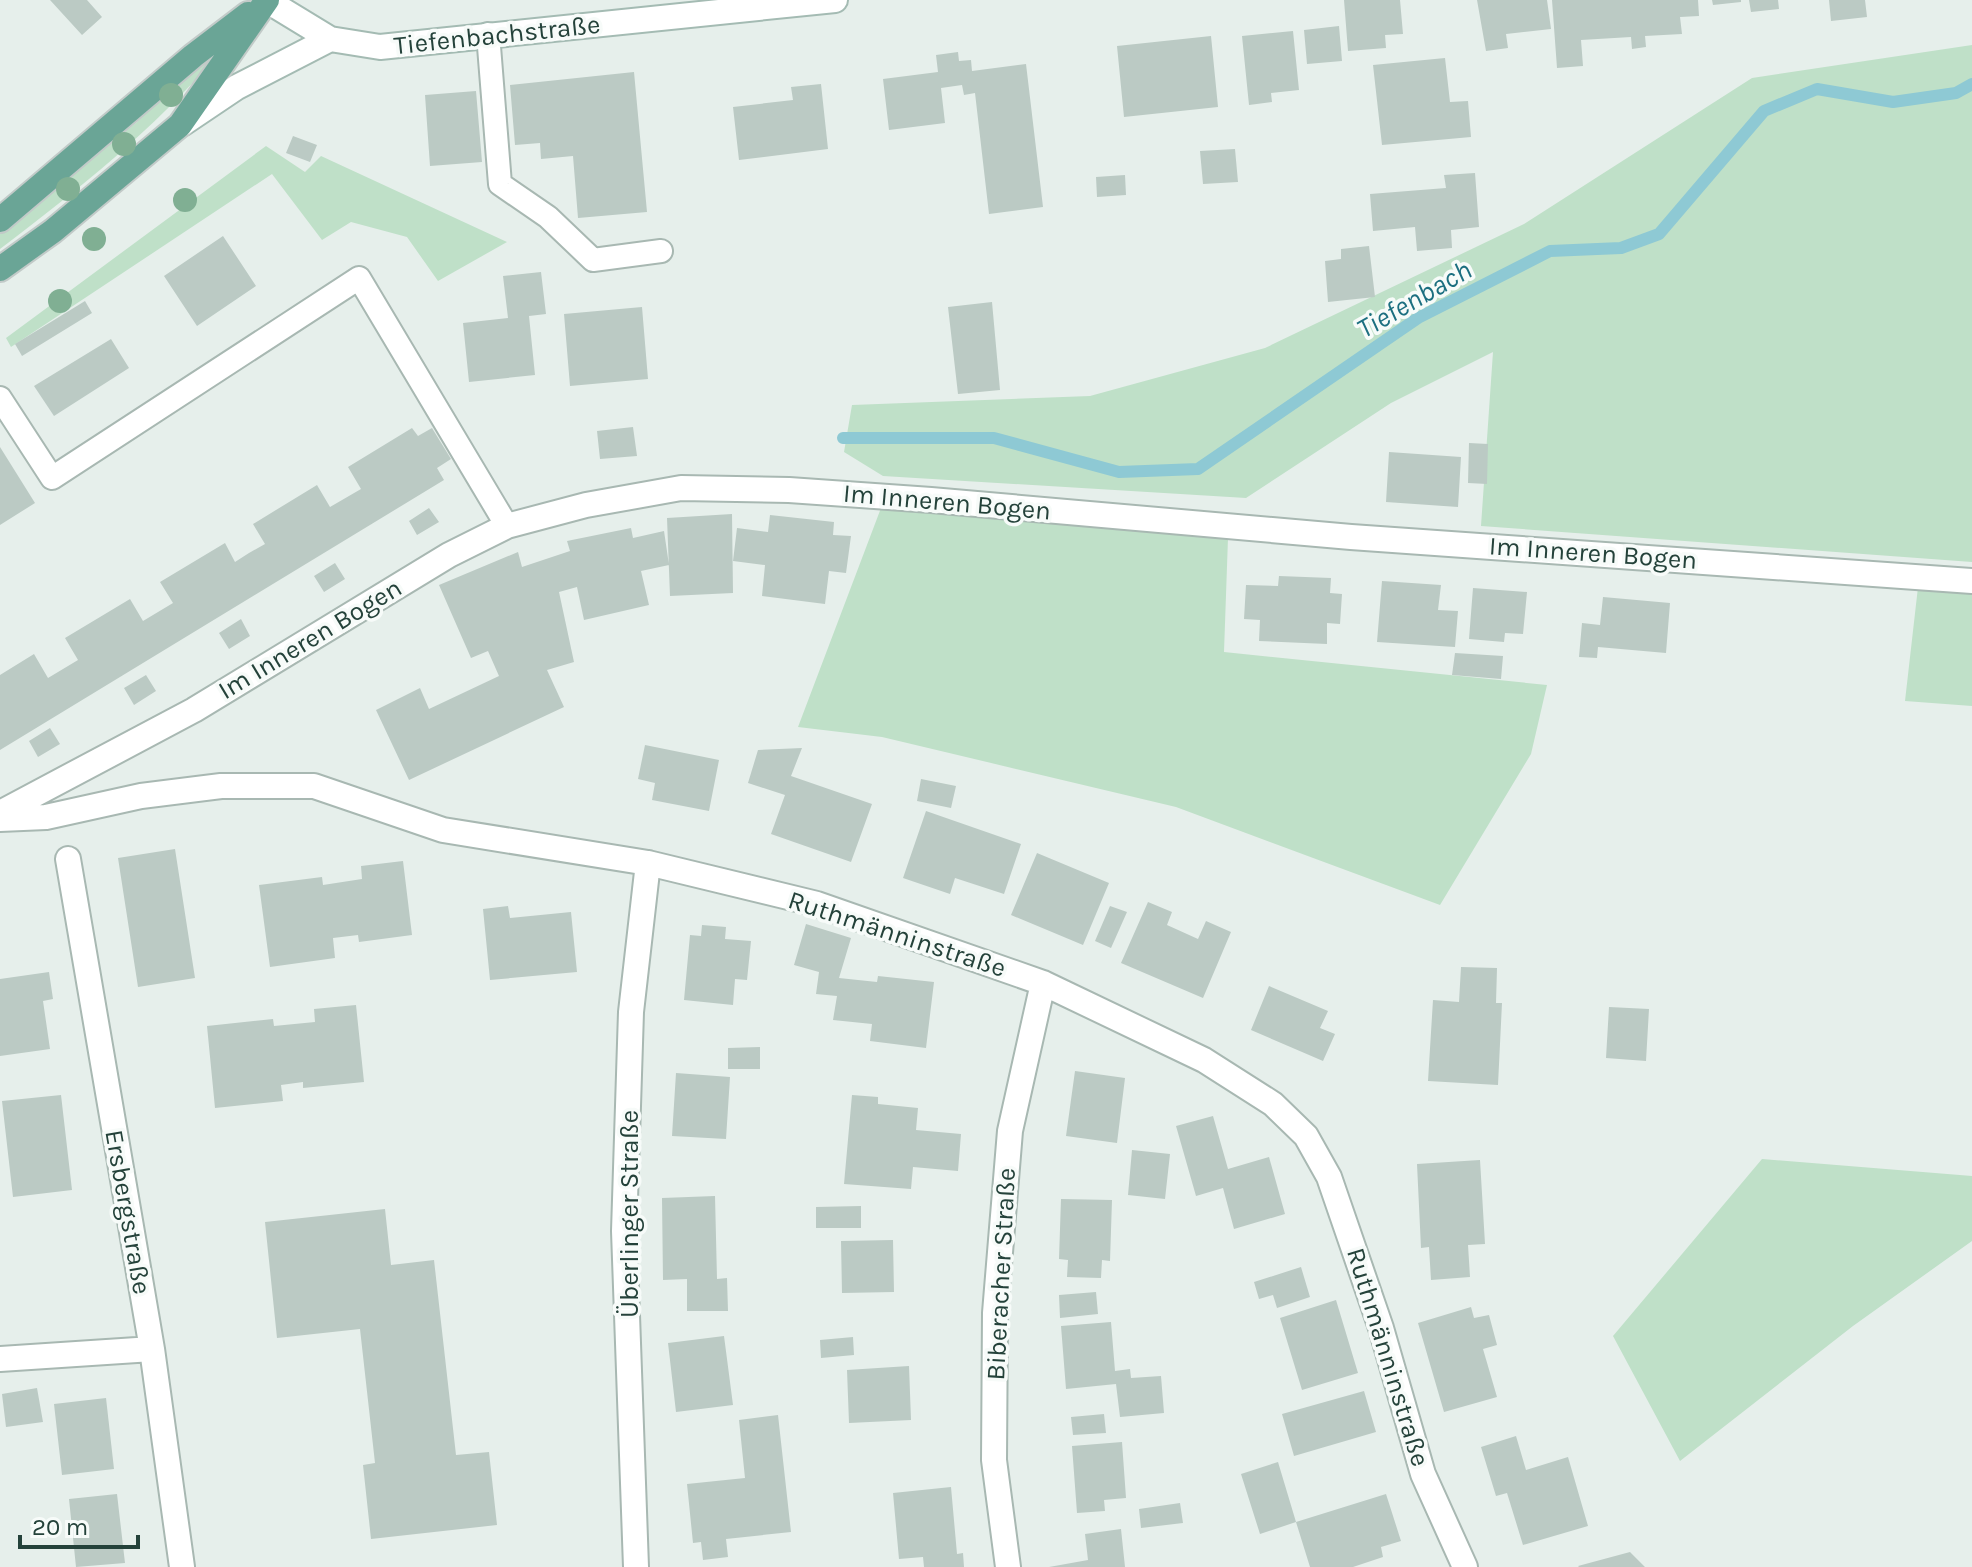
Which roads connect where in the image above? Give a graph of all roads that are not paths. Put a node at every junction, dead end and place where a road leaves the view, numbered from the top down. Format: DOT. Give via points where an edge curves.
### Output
graph roads {
  1 [pos="266,0"];
  2 [pos="835,0"];
  3 [pos="777,3"];
  4 [pos="488,34"];
  5 [pos="330,39"];
  6 [pos="180,125"];
  7 [pos="0,220"];
  8 [pos="661,251"];
  9 [pos="0,269"];
  10 [pos="0,398"];
  11 [pos="507,526"];
  12 [pos="1972,581"];
  13 [pos="0,816"];
  14 [pos="68,859"];
  15 [pos="648,863"];
  16 [pos="1043,983"];
  17 [pos="152,1349"];
  18 [pos="0,1359"];
  19 [pos="182,1567"];
  20 [pos="636,1567"];
  21 [pos="1008,1567"];
  22 [pos="1465,1567"];
  1 -- 5 [label="street, Tiefenbachstraße"];
  1 -- 6 [label="main road"];
  1 -- 7 [label="main road"];
  2 -- 3 [label="street, Tiefenbachstraße"];
  3 -- 4 [label="street, Tiefenbachstraße"];
  4 -- 5 [label="street, Tiefenbachstraße" via="380,47"];
  4 -- 8 [label="lane" via="500,184 548,217 593,260"];
  5 -- 6 [label="street" via="237,87"];
  6 -- 9 [label="main road"];
  10 -- 11 [label="lane" via="52,478 359,278"];
  11 -- 12 [label="street, Im Inneren Bogen" via="681,488 789,490"];
  11 -- 13 [label="street, Im Inneren Bogen" via="449,555 194,710"];
  13 -- 15 [label="street, Ruthmänninstraße" via="46,817 221,786 314,786 443,830"];
  14 -- 17 [label="street, Ersbergstraße"];
  15 -- 16 [label="street, Ruthmänninstraße" via="817,904"];
  15 -- 20 [label="street, Überlinger Straße" via="631,1012 624,1231"];
  16 -- 21 [label="street, Biberacher Straße" via="1010,1131 995,1313 994,1460"];
  16 -- 22 [label="street, Ruthmänninstraße" via="1204,1060 1273,1104 1306,1136 1345,1217 1423,1474"];
  17 -- 18 [label="street"];
  17 -- 19 [label="street, Ersbergstraße"];
}
